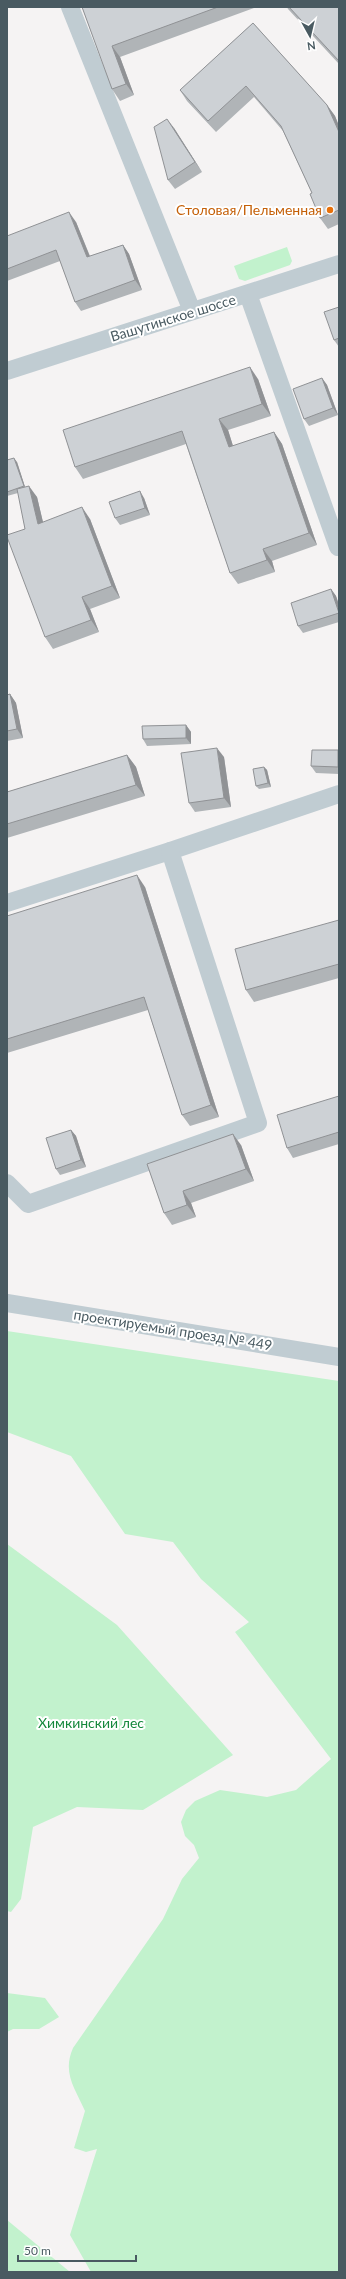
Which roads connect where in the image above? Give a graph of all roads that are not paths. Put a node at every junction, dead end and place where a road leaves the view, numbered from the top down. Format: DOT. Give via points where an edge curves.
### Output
graph roads {
  1 [pos="70,7"];
  2 [pos="339,264"];
  3 [pos="248,294"];
  4 [pos="192,311"];
  5 [pos="7,371"];
  6 [pos="338,547"];
  7 [pos="339,794"];
  8 [pos="170,851"];
  9 [pos="7,903"];
  10 [pos="7,1183"];
  11 [pos="7,1303"];
  12 [pos="339,1357"];
  1 -- 4 [label="street"];
  2 -- 3 [label="street, Вашутинское шоссе"];
  3 -- 4 [label="street, Вашутинское шоссе"];
  3 -- 6 [label="street"];
  4 -- 5 [label="street, Вашутинское шоссе"];
  7 -- 8 [label="street"];
  8 -- 9 [label="street"];
  8 -- 10 [label="street" via="258,1123 28,1204"];
  11 -- 12 [label="street, проектируемый проезд № 449"];
}
